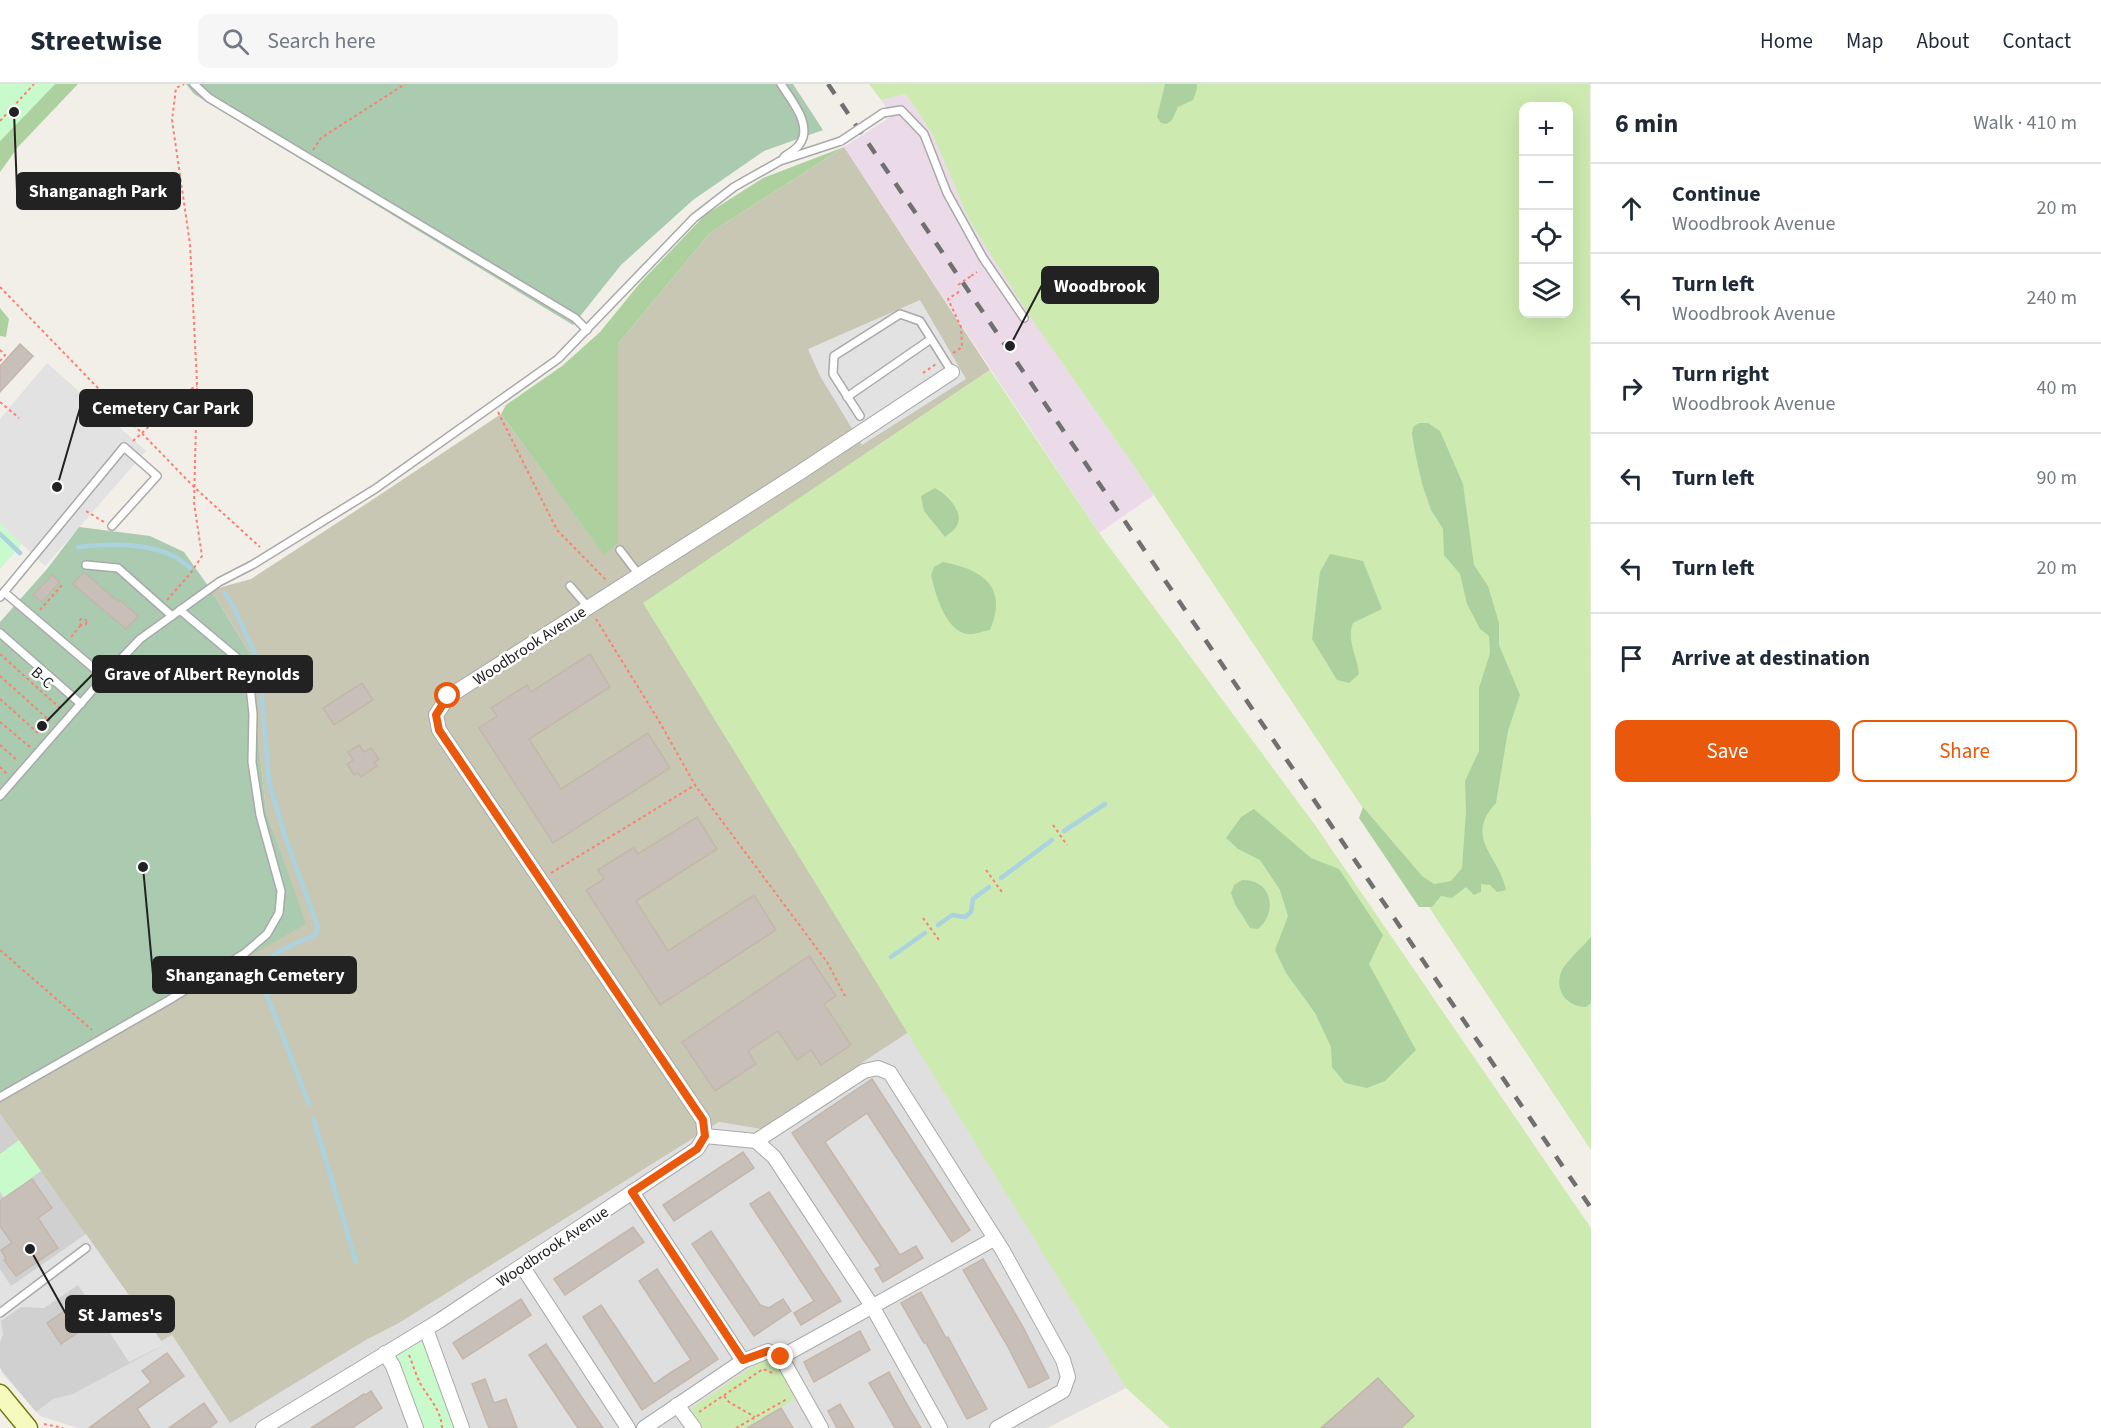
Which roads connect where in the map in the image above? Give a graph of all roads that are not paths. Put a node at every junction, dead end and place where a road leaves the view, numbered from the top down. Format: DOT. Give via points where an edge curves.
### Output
graph roads {
  1 [pos="194,84"];
  2 [pos="781,84"];
  3 [pos="780,161"];
  4 [pos="1024,318"];
  5 [pos="587,330"];
  6 [pos="931,339"];
  7 [pos="952,372"];
  8 [pos="847,397"];
  9 [pos="860,416"];
  10 [pos="112,526"];
  11 [pos="620,550"];
  12 [pos="86,565"];
  13 [pos="639,575"];
  14 [pos="570,586"];
  15 [pos="2,595"];
  16 [pos="588,607"];
  17 [pos="180,610"];
  18 [pos="172,616"];
  19 [pos="0,633"];
  20 [pos="104,677"];
  21 [pos="81,704"];
  22 [pos="0,796"];
  23 [pos="0,1097"];
  24 [pos="705,1136"];
  25 [pos="756,1141"];
  26 [pos="632,1192"];
  27 [pos="994,1239"];
  28 [pos="86,1248"];
  29 [pos="522,1266"];
  30 [pos="872,1306"];
  31 [pos="0,1313"];
  32 [pos="426,1329"];
  33 [pos="384,1353"];
  34 [pos="781,1357"];
  35 [pos="743,1360"];
  36 [pos="0,1394"];
  37 [pos="677,1405"];
  38 [pos="691,1424"];
  39 [pos="28,1428"];
  40 [pos="263,1428"];
  41 [pos="416,1428"];
  42 [pos="462,1428"];
  43 [pos="628,1428"];
  44 [pos="644,1428"];
  45 [pos="821,1428"];
  46 [pos="940,1428"];
  47 [pos="997,1428"];
  1 -- 5 [label="lane" via="209,98 576,318"];
  2 -- 3 [label="lane" via="797,109 804,130 800,144"];
  3 -- 4 [label="lane, bridge" via="841,141 883,113 901,110 924,134 947,193 983,258"];
  3 -- 5 [label="lane" via="734,187 694,218"];
  5 -- 17 [label="lane" via="558,359 375,489 252,566 219,582"];
  6 -- 7 [label="lane"];
  6 -- 8 [label="lane"];
  6 -- 8 [label="lane" via="920,321 900,314 834,356 832,374"];
  7 -- 13 [label="street, Woodbrook Avenue"];
  8 -- 9 [label="lane"];
  10 -- 15 [label="lane" via="157,476 124,447"];
  11 -- 13 [label="lane"];
  12 -- 18 [label="lane" via="118,568"];
  13 -- 16 [label="street, Woodbrook Avenue"];
  14 -- 16 [label="lane"];
  15 -- 20 [label="lane"];
  16 -- 24 [label="street, Woodbrook Avenue" via="448,696 436,715 439,730 703,1120"];
  17 -- 18 [label="lane"];
  17 -- 23 [label="lane" via="242,662 249,676 252,762 260,814 281,891 279,913 267,934 245,953"];
  18 -- 20 [label="lane" via="140,639"];
  19 -- 21 [label="lane"];
  20 -- 21 [label="lane"];
  21 -- 22 [label="lane"];
  24 -- 25 [label="street"];
  24 -- 26 [label="street, Woodbrook Avenue" via="697,1149"];
  25 -- 27 [label="street" via="864,1071 878,1068 890,1073"];
  25 -- 30 [label="street" via="774,1157"];
  26 -- 29 [label="street, Woodbrook Avenue"];
  26 -- 35 [label="street"];
  27 -- 30 [label="street"];
  27 -- 47 [label="street" via="1063,1360 1068,1377 1063,1391"];
  28 -- 31 [label="lane"];
  29 -- 32 [label="street, Woodbrook Avenue"];
  29 -- 43 [label="street"];
  30 -- 34 [label="street"];
  30 -- 46 [label="street"];
  32 -- 33 [label="street, Woodbrook Avenue"];
  32 -- 42 [label="street"];
  33 -- 40 [label="street, Woodbrook Avenue"];
  33 -- 41 [label="street" via="393,1366"];
  34 -- 35 [label="street" via="768,1351"];
  34 -- 45 [label="street"];
  35 -- 37 [label="street"];
  36 -- 39 [label="main road"];
  37 -- 38 [label="street"];
  37 -- 44 [label="street"];
}
